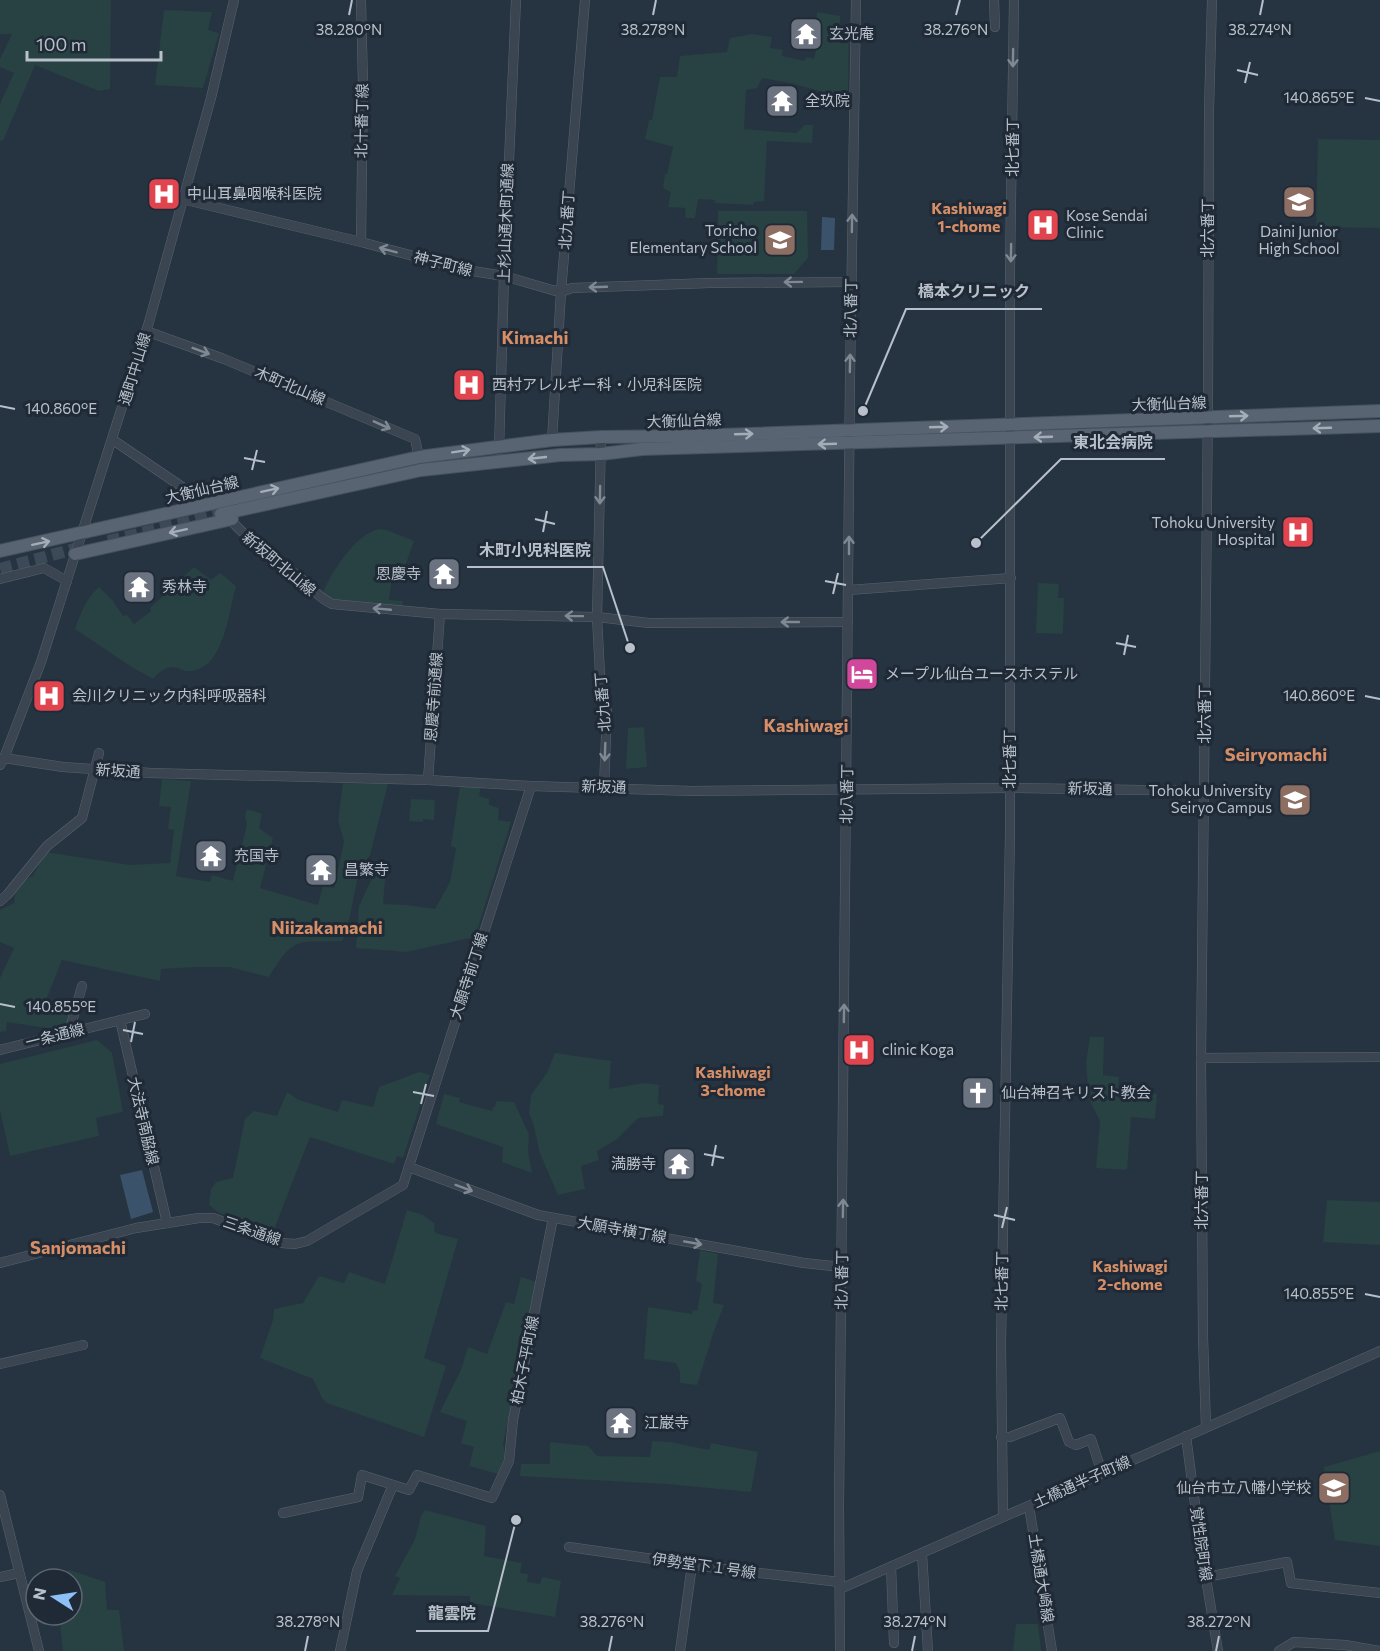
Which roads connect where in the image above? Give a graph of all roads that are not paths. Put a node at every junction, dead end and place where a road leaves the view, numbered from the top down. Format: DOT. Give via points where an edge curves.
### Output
graph roads {
  1 [pos="234,0"];
  2 [pos="362,0"];
  3 [pos="516,0"];
  4 [pos="585,0"];
  5 [pos="856,0"];
  6 [pos="994,0"];
  7 [pos="1014,0"];
  8 [pos="1212,0"];
  9 [pos="994,27"];
  10 [pos="182,199"];
  11 [pos="361,242"];
  12 [pos="504,276"];
  13 [pos="852,282"];
  14 [pos="561,292"];
  15 [pos="146,331"];
  16 [pos="1380,411"];
  17 [pos="1208,417"];
  18 [pos="1011,424"];
  19 [pos="1380,426"];
  20 [pos="849,429"];
  21 [pos="1208,432"];
  22 [pos="601,437"];
  23 [pos="1011,438"];
  24 [pos="113,440"];
  25 [pos="552,440"];
  26 [pos="849,443"];
  27 [pos="499,445"];
  28 [pos="601,454"];
  29 [pos="419,458"];
  30 [pos="499,461"];
  31 [pos="200,507"];
  32 [pos="225,516"];
  33 [pos="81,533"];
  34 [pos="0,552"];
  35 [pos="75,554"];
  36 [pos="1011,578"];
  37 [pos="0,579"];
  38 [pos="67,582"];
  39 [pos="849,590"];
  40 [pos="440,614"];
  41 [pos="597,617"];
  42 [pos="848,622"];
  43 [pos="0,739"];
  44 [pos="10,742"];
  45 [pos="99,753"];
  46 [pos="2,761"];
  47 [pos="96,769"];
  48 [pos="428,780"];
  49 [pos="531,786"];
  50 [pos="604,787"];
  51 [pos="1010,788"];
  52 [pos="847,789"];
  53 [pos="1205,790"];
  54 [pos="0,901"];
  55 [pos="82,986"];
  56 [pos="145,1014"];
  57 [pos="120,1020"];
  58 [pos="69,1032"];
  59 [pos="0,1050"];
  60 [pos="1380,1057"];
  61 [pos="1201,1058"];
  62 [pos="409,1167"];
  63 [pos="553,1218"];
  64 [pos="167,1222"];
  65 [pos="0,1263"];
  66 [pos="842,1267"];
  67 [pos="83,1345"];
  68 [pos="1380,1351"];
  69 [pos="0,1364"];
  70 [pos="1206,1428"];
  71 [pos="1186,1436"];
  72 [pos="1001,1437"];
  73 [pos="1102,1473"];
  74 [pos="393,1485"];
  75 [pos="0,1495"];
  76 [pos="1029,1506"];
  77 [pos="283,1513"];
  78 [pos="1003,1517"];
  79 [pos="569,1548"];
  80 [pos="922,1554"];
  81 [pos="692,1564"];
  82 [pos="891,1568"];
  83 [pos="19,1573"];
  84 [pos="0,1577"];
  85 [pos="1206,1577"];
  86 [pos="840,1585"];
  87 [pos="1380,1593"];
  88 [pos="894,1643"];
  89 [pos="39,1651"];
  90 [pos="340,1651"];
  91 [pos="680,1651"];
  92 [pos="840,1651"];
  93 [pos="928,1651"];
  94 [pos="1052,1651"];
  95 [pos="1218,1651"];
  96 [pos="1279,1651"];
  97 [pos="1380,1651"];
  1 -- 10 [label="street, 通町中山線"];
  2 -- 11 [label="street, 北十番丁線"];
  3 -- 12 [label="street, 上杉山通木町通線"];
  4 -- 14 [label="street, 北九番丁"];
  13 -- 5 [label="street, 北八番丁, one-way"];
  6 -- 9 [label="street"];
  7 -- 18 [label="street, 北七番丁, one-way"];
  8 -- 17 [label="street, 北六番丁"];
  10 -- 11 [label="street, 神子町線"];
  10 -- 15 [label="street, 通町中山線"];
  12 -- 11 [label="street, 神子町線, one-way"];
  12 -- 14 [label="street, 神子町線"];
  12 -- 27 [label="street, 上杉山通木町通線"];
  13 -- 14 [label="street, 神子町線, one-way" via="646,285 572,288"];
  20 -- 13 [label="street, 北八番丁, one-way"];
  14 -- 25 [label="street, 北九番丁"];
  15 -- 24 [label="street, 通町中山線"];
  15 -- 29 [label="street, 木町北山線, one-way" via="415,439"];
  17 -- 16 [label="main road, 大衡仙台線, one-way"];
  17 -- 18 [label="main road, 大衡仙台線"];
  17 -- 21 [label="street, 北六番丁"];
  20 -- 18 [label="main road, 大衡仙台線, one-way"];
  18 -- 23 [label="street, 北七番丁"];
  19 -- 21 [label="main road, 大衡仙台線, one-way"];
  22 -- 20 [label="main road, 大衡仙台線, one-way"];
  20 -- 26 [label="street, 北八番丁"];
  21 -- 23 [label="main road, 大衡仙台線, one-way"];
  21 -- 53 [label="street, 北六番丁"];
  22 -- 25 [label="main road, 大衡仙台線"];
  22 -- 28 [label="street, 北九番丁"];
  23 -- 26 [label="main road, 大衡仙台線"];
  23 -- 36 [label="street, 北七番丁"];
  24 -- 31 [label="street" via="194,495"];
  24 -- 33 [label="street, 通町中山線"];
  25 -- 27 [label="main road, 大衡仙台線"];
  26 -- 28 [label="main road, 大衡仙台線, one-way" via="642,449"];
  39 -- 26 [label="street, 北八番丁, one-way"];
  29 -- 27 [label="main road, 大衡仙台線, one-way"];
  27 -- 30 [label="street, 上杉山通木町通線"];
  28 -- 30 [label="main road, 大衡仙台線, one-way"];
  28 -- 41 [label="street, 北九番丁, one-way"];
  31 -- 29 [label="main road, 大衡仙台線, one-way"];
  30 -- 32 [label="main road, 大衡仙台線"];
  31 -- 33 [label="main road, 大衡仙台線"];
  32 -- 35 [label="main road, 大衡仙台線, one-way"];
  40 -- 32 [label="street, 新坂町北山線, one-way" via="332,604"];
  34 -- 33 [label="main road, 大衡仙台線, one-way"];
  33 -- 35 [label="street, 通町中山線"];
  35 -- 38 [label="street, 通町中山線"];
  36 -- 39 [label="street"];
  36 -- 51 [label="street, 北七番丁"];
  37 -- 38 [label="street" via="44,568"];
  38 -- 44 [label="street, 通町中山線"];
  39 -- 42 [label="street, 北八番丁"];
  41 -- 40 [label="street, 新坂町北山線, one-way"];
  40 -- 48 [label="street, 恩慶寺前通線"];
  42 -- 41 [label="street, 新坂町北山線, one-way" via="649,623"];
  41 -- 50 [label="street, 北九番丁, one-way" via="606,711"];
  42 -- 52 [label="street, 北八番丁"];
  43 -- 44 [label="street"];
  44 -- 46 [label="street, 通町中山線"];
  45 -- 47 [label="street"];
  46 -- 47 [label="street, 新坂通"];
  47 -- 48 [label="street, 新坂通"];
  47 -- 54 [label="street" via="82,818 47,846"];
  48 -- 49 [label="street, 新坂通"];
  49 -- 50 [label="street, 新坂通"];
  49 -- 62 [label="street, 大願寺前丁線"];
  50 -- 52 [label="street, 新坂通"];
  51 -- 52 [label="street, 新坂通"];
  51 -- 53 [label="street, 新坂通"];
  51 -- 72 [label="street, 北七番丁"];
  66 -- 52 [label="street, 北八番丁, one-way"];
  53 -- 61 [label="street, 北六番丁"];
  55 -- 58 [label="street"];
  56 -- 57 [label="street, 一条通線"];
  57 -- 58 [label="street, 一条通線"];
  57 -- 64 [label="street, 大法寺南脇線"];
  58 -- 59 [label="street, 一条通線"];
  60 -- 61 [label="street"];
  61 -- 70 [label="street, 北六番丁"];
  62 -- 63 [label="street, 大願寺横丁線, one-way"];
  62 -- 64 [label="street, 三条通線" via="403,1185 307,1241 295,1244 281,1243 213,1218"];
  63 -- 66 [label="street, 大願寺横丁線, one-way"];
  63 -- 74 [label="street, 柏木子平町線" via="513,1420 509,1461 492,1498 417,1475 409,1490"];
  64 -- 65 [label="street, 三条通線"];
  66 -- 86 [label="street, 北八番丁"];
  67 -- 69 [label="street"];
  68 -- 70 [label="street, 土橋通半子町線"];
  70 -- 71 [label="street, 土橋通半子町線"];
  71 -- 73 [label="street, 土橋通半子町線"];
  71 -- 85 [label="street, 覚性院町線"];
  72 -- 73 [label="street" via="1060,1418 1069,1442 1076,1445 1091,1440"];
  72 -- 78 [label="street, 北七番丁"];
  73 -- 76 [label="street, 土橋通半子町線"];
  74 -- 77 [label="street" via="363,1475 358,1497"];
  74 -- 90 [label="street" via="357,1571"];
  75 -- 83 [label="street"];
  76 -- 78 [label="street, 土橋通半子町線"];
  76 -- 94 [label="street, 土橋通大崎線"];
  78 -- 80 [label="street, 土橋通半子町線"];
  79 -- 81 [label="street, 伊勢堂下１号線"];
  80 -- 82 [label="street, 土橋通半子町線"];
  80 -- 93 [label="street"];
  81 -- 86 [label="street, 伊勢堂下１号線"];
  81 -- 91 [label="street"];
  82 -- 86 [label="street, 土橋通半子町線"];
  82 -- 88 [label="street"];
  83 -- 84 [label="street"];
  83 -- 89 [label="street"];
  85 -- 87 [label="street" via="1287,1562 1291,1582"];
  85 -- 95 [label="street, 覚性院町線"];
  86 -- 92 [label="street"];
  96 -- 97 [label="street" via="1294,1642"];
}
